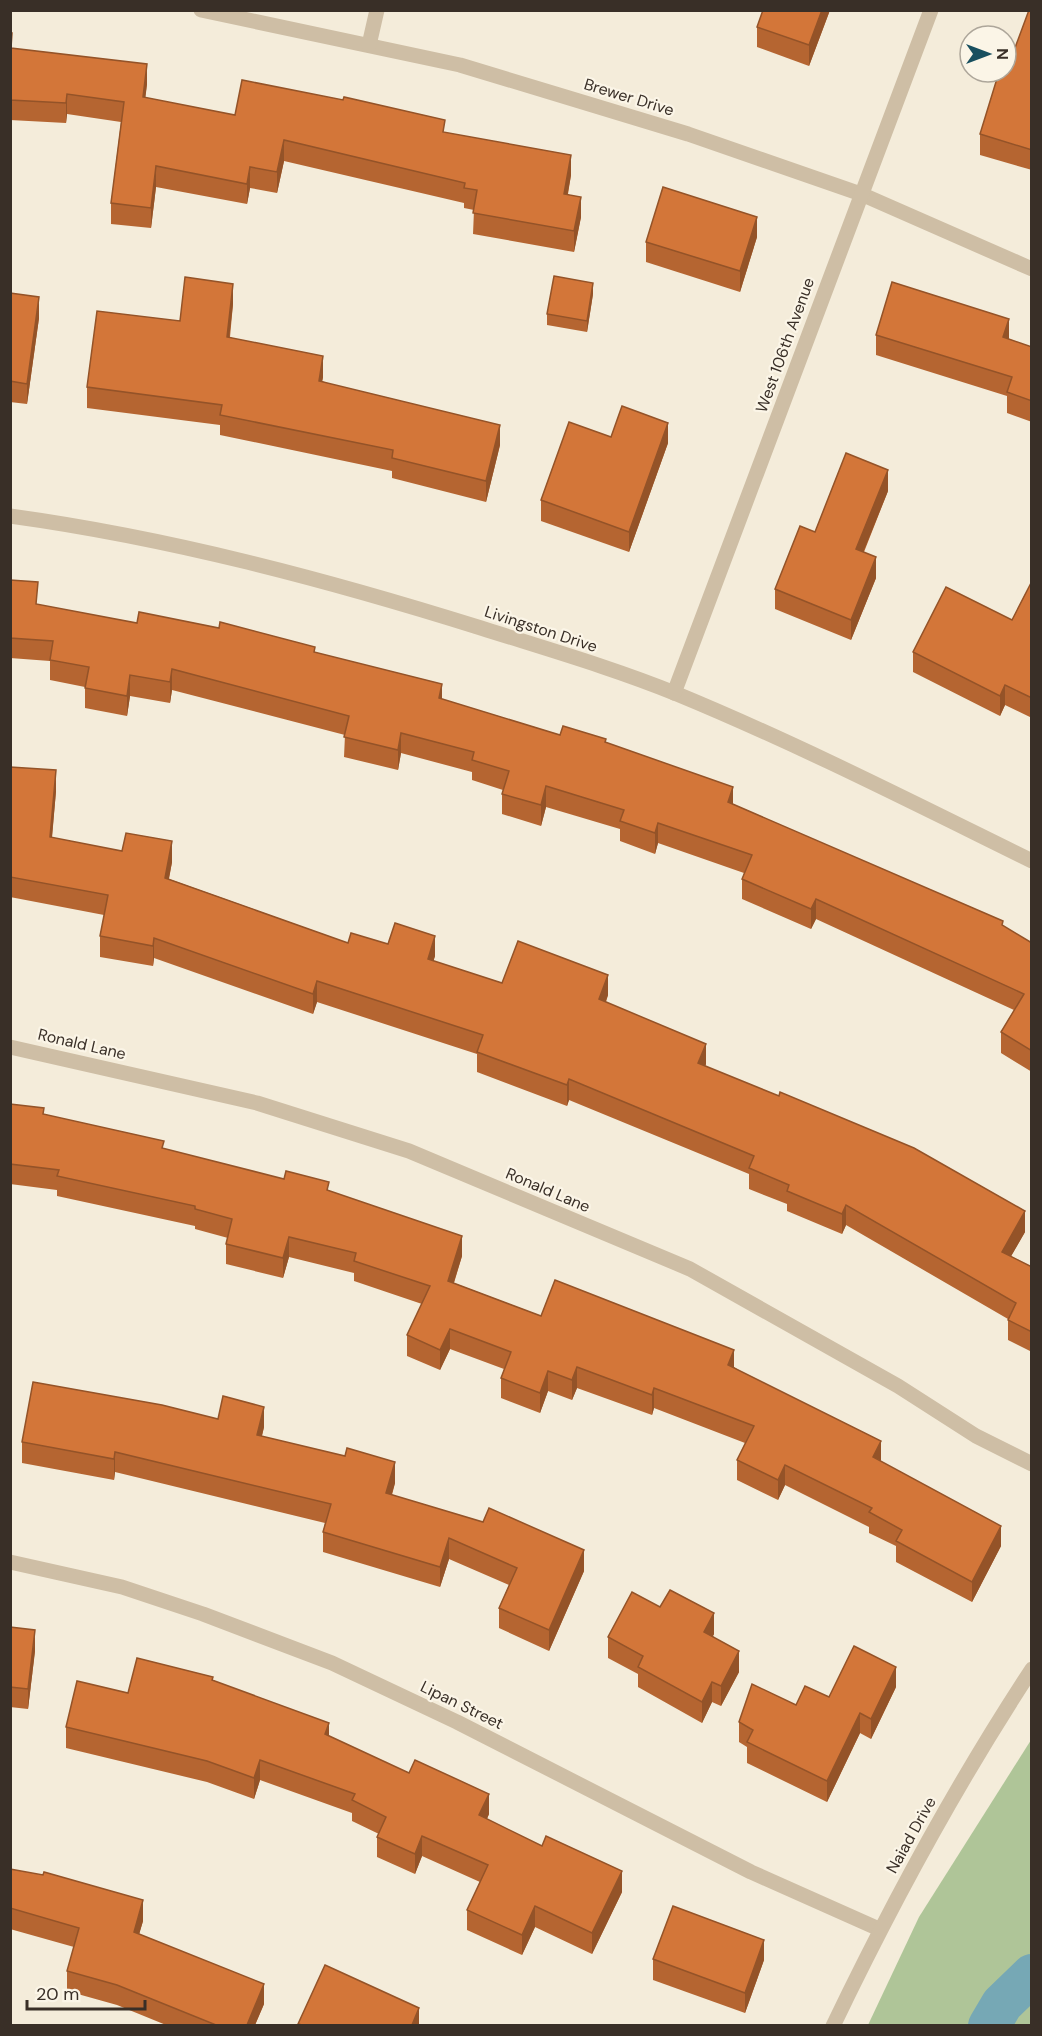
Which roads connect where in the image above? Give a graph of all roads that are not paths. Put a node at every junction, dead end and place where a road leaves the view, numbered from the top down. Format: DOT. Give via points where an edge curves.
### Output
graph roads {
  1 [pos="201,10"];
  2 [pos="377,10"];
  3 [pos="931,10"];
  4 [pos="369,45"];
  5 [pos="861,194"];
  6 [pos="1032,269"];
  7 [pos="10,516"];
  8 [pos="675,693"];
  9 [pos="1032,861"];
  10 [pos="10,1047"];
  11 [pos="1032,1464"];
  12 [pos="10,1562"];
  13 [pos="1032,1669"];
  14 [pos="879,1929"];
  15 [pos="833,2025"];
  1 -- 4 [label="street, Brewer Drive"];
  2 -- 4 [label="street"];
  3 -- 5 [label="street, West 106th Avenue"];
  4 -- 5 [label="street, Brewer Drive" via="460,65 688,134"];
  5 -- 6 [label="street, Brewer Drive"];
  5 -- 8 [label="street, West 106th Avenue"];
  7 -- 8 [label="street, Livingston Drive" via="142,540 358,590"];
  8 -- 9 [label="street, Livingston Drive" via="806,749"];
  10 -- 11 [label="street, Ronald Lane" via="257,1103 409,1151 690,1269 898,1386 976,1436"];
  12 -- 14 [label="street, Lipan Street" via="122,1587 332,1663 751,1872"];
  13 -- 14 [label="street, Naiad Drive" via="957,1788"];
  14 -- 15 [label="street, Naiad Drive"];
}
